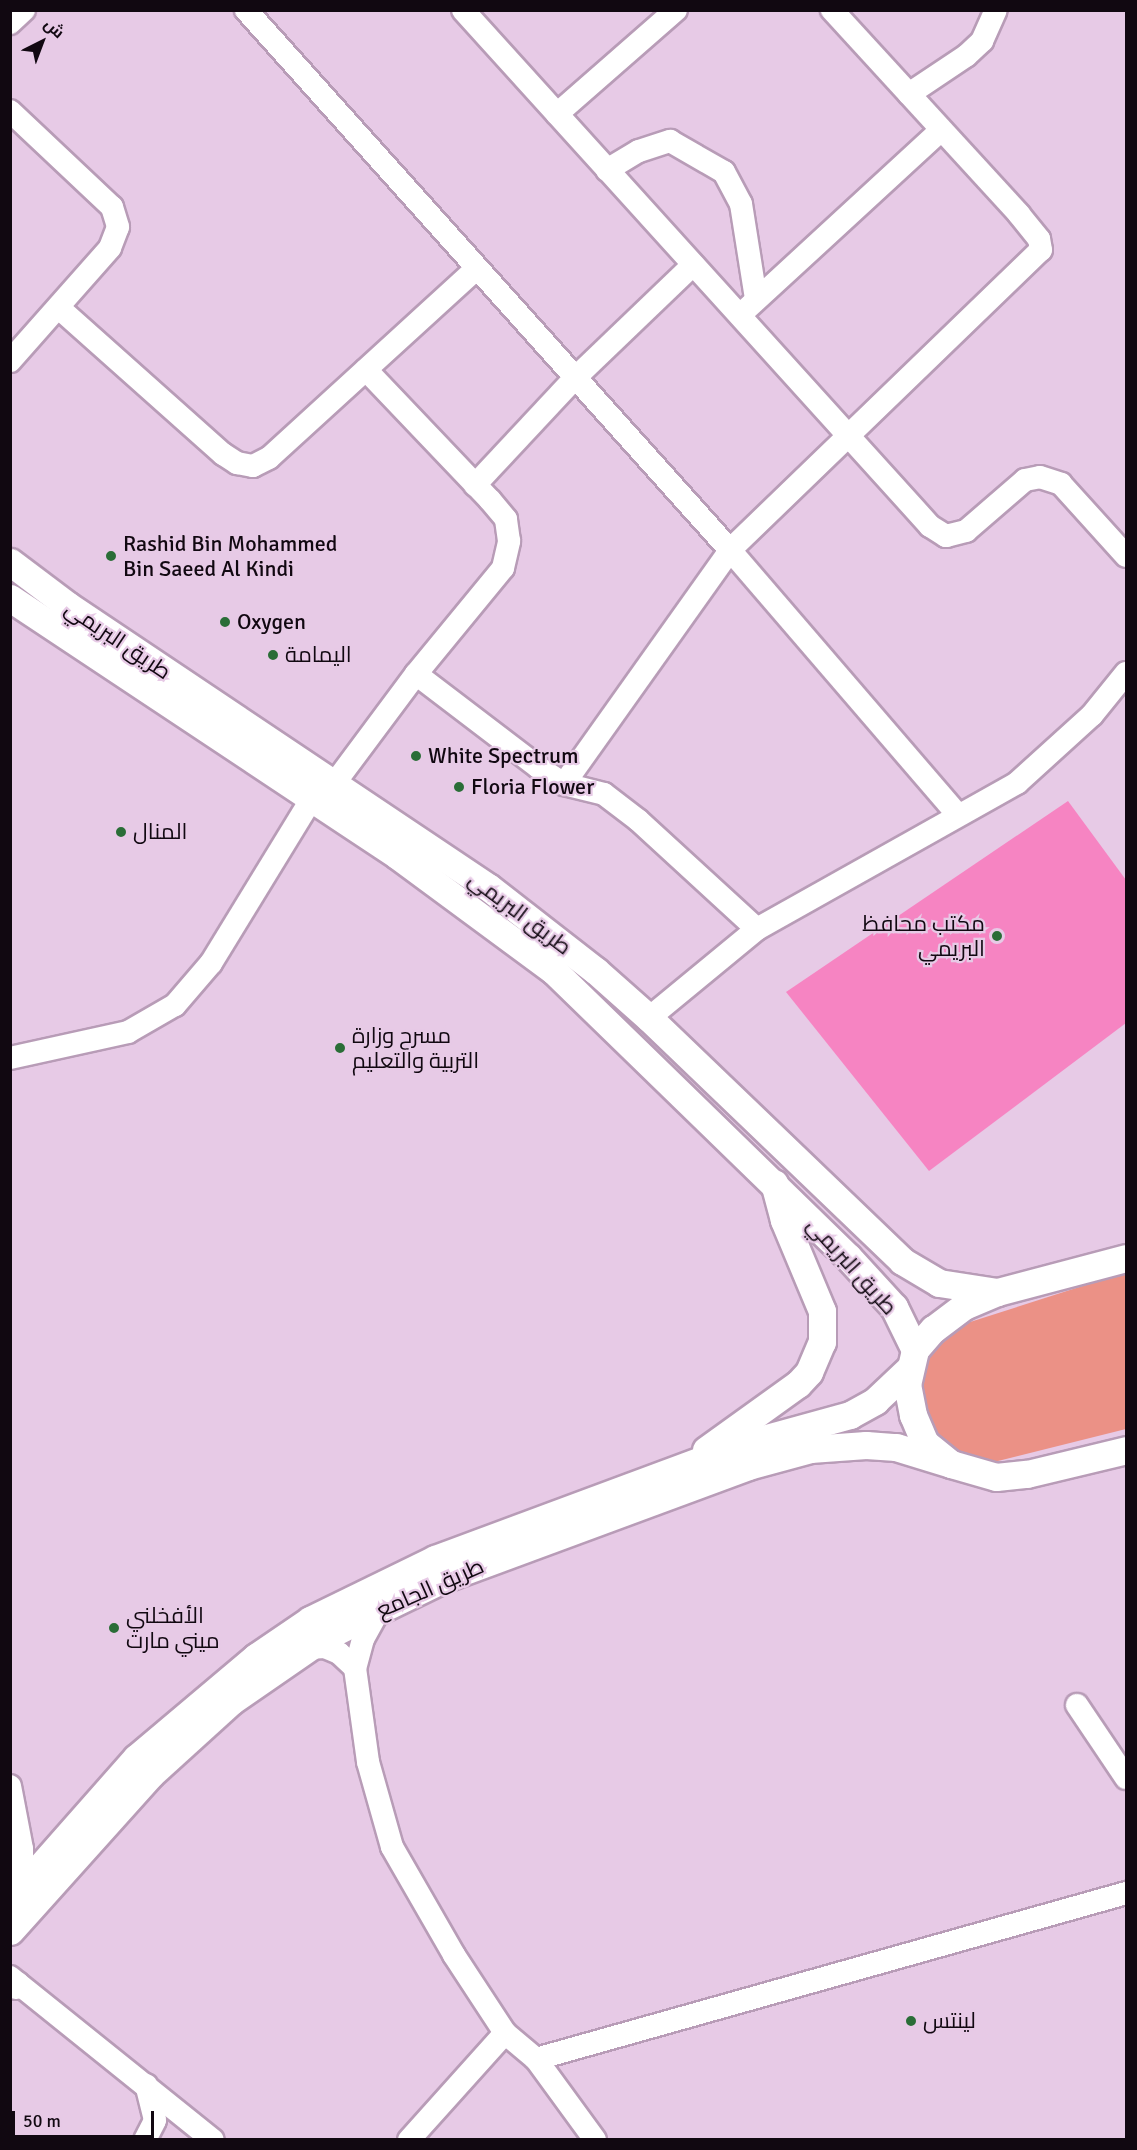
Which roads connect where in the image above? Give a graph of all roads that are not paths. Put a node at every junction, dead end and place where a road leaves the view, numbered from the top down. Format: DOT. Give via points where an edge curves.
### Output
graph roads {
  1 [pos="24,10"];
  2 [pos="463,10"];
  3 [pos="676,10"];
  4 [pos="832,10"];
  5 [pos="996,10"];
  6 [pos="252,12"];
  7 [pos="10,23"];
  8 [pos="909,94"];
  9 [pos="10,111"];
  10 [pos="557,114"];
  11 [pos="941,129"];
  12 [pos="607,170"];
  13 [pos="693,265"];
  14 [pos="475,270"];
  15 [pos="756,299"];
  16 [pos="59,308"];
  17 [pos="740,315"];
  18 [pos="10,361"];
  19 [pos="366,370"];
  20 [pos="574,380"];
  21 [pos="846,434"];
  22 [pos="475,485"];
  23 [pos="730,550"];
  24 [pos="1126,556"];
  25 [pos="10,562"];
  26 [pos="10,597"];
  27 [pos="1126,673"];
  28 [pos="416,674"];
  29 [pos="334,784"];
  30 [pos="564,784"];
  31 [pos="311,800"];
  32 [pos="957,814"];
  33 [pos="757,929"];
  34 [pos="650,1018"];
  35 [pos="10,1058"];
  36 [pos="774,1182"];
  37 [pos="1126,1258"];
  38 [pos="997,1292"];
  39 [pos="913,1359"];
  40 [pos="1119,1454"];
  41 [pos="694,1462"];
  42 [pos="951,1464"];
  43 [pos="379,1610"];
  44 [pos="308,1648"];
  45 [pos="355,1668"];
  46 [pos="1077,1705"];
  47 [pos="1126,1778"];
  48 [pos="10,1786"];
  49 [pos="17,1813"];
  50 [pos="68,1839"];
  51 [pos="1126,1893"];
  52 [pos="12,1900"];
  53 [pos="10,1931"];
  54 [pos="12,1982"];
  55 [pos="505,2032"];
  56 [pos="536,2059"];
  57 [pos="146,2085"];
  58 [pos="145,2139"];
  59 [pos="213,2139"];
  60 [pos="409,2139"];
  61 [pos="595,2139"];
  1 -- 7 [label="street"];
  2 -- 10 [label="street"];
  3 -- 10 [label="street"];
  4 -- 8 [label="street"];
  5 -- 8 [label="street" via="982,41"];
  6 -- 14 [label="street"];
  8 -- 11 [label="street"];
  9 -- 16 [label="street" via="112,207 118,227 110,248"];
  10 -- 12 [label="street"];
  11 -- 15 [label="street"];
  11 -- 21 [label="street" via="1019,214 1039,239 1041,250"];
  12 -- 13 [label="street"];
  12 -- 15 [label="street" via="639,151 670,141 724,172 741,204"];
  13 -- 17 [label="street"];
  13 -- 20 [label="street"];
  14 -- 19 [label="street"];
  14 -- 20 [label="street"];
  15 -- 17 [label="street"];
  16 -- 18 [label="street"];
  16 -- 19 [label="street" via="237,463 253,466 269,458"];
  17 -- 21 [label="street"];
  19 -- 22 [label="street"];
  20 -- 22 [label="street"];
  20 -- 23 [label="street"];
  21 -- 23 [label="street"];
  21 -- 24 [label="street" via="930,526 946,536 966,531 1025,480 1040,477 1061,484"];
  22 -- 28 [label="street" via="506,519 508,541 503,568"];
  23 -- 30 [label="street"];
  23 -- 32 [label="street"];
  25 -- 29 [label="main road, طريق البريمي" via="67,605"];
  26 -- 31 [label="main road, طريق البريمي"];
  27 -- 32 [label="street" via="1092,715 1017,783"];
  28 -- 29 [label="street"];
  28 -- 30 [label="street"];
  29 -- 34 [label="main road, طريق البريمي" via="488,886"];
  30 -- 33 [label="street" via="604,794"];
  31 -- 35 [label="street" via="211,963 175,1005 128,1032"];
  31 -- 36 [label="main road, طريق البريمي" via="422,872 554,971"];
  32 -- 33 [label="street"];
  33 -- 34 [label="street"];
  34 -- 38 [label="main road, طريق البريمي" via="902,1261 939,1283"];
  36 -- 39 [label="main road, طريق البريمي" via="894,1307"];
  36 -- 41 [label="main road" via="784,1220 822,1311 822,1342 809,1372 798,1384 735,1426"];
  37 -- 38 [label="main road, طريق الجامع"];
  38 -- 39 [label="main road, طريق الجامع" via="964,1306 933,1329"];
  39 -- 41 [label="main road, طريق الجامع" via="875,1401 850,1416 741,1445"];
  39 -- 42 [label="main road" via="907,1384 913,1415 925,1443"];
  40 -- 42 [label="main road, طريق الجامع" via="996,1477"];
  41 -- 50 [label="main road, طريق الجامع" via="435,1559 310,1620 256,1657 170,1727 136,1758"];
  42 -- 43 [label="main road, طريق الجامع" via="896,1448 866,1445 810,1449 748,1466 464,1571"];
  43 -- 44 [label="main road, طريق الجامع"];
  43 -- 45 [label="street" via="363,1639"];
  44 -- 45 [label="street" via="325,1647 339,1653"];
  44 -- 53 [label="main road, طريق الجامع" via="230,1702 151,1774"];
  45 -- 55 [label="street" via="368,1762 392,1847 454,1955"];
  46 -- 47 [label="street"];
  48 -- 49 [label="street"];
  49 -- 50 [label="street" via="28,1839 40,1845"];
  49 -- 52 [label="street" via="22,1872"];
  50 -- 52 [label="main road, طريق الجامع"];
  51 -- 56 [label="street"];
  54 -- 57 [label="street"];
  55 -- 56 [label="street"];
  55 -- 60 [label="street"];
  56 -- 61 [label="street"];
  57 -- 58 [label="street" via="155,2120"];
  57 -- 59 [label="street"];
}
